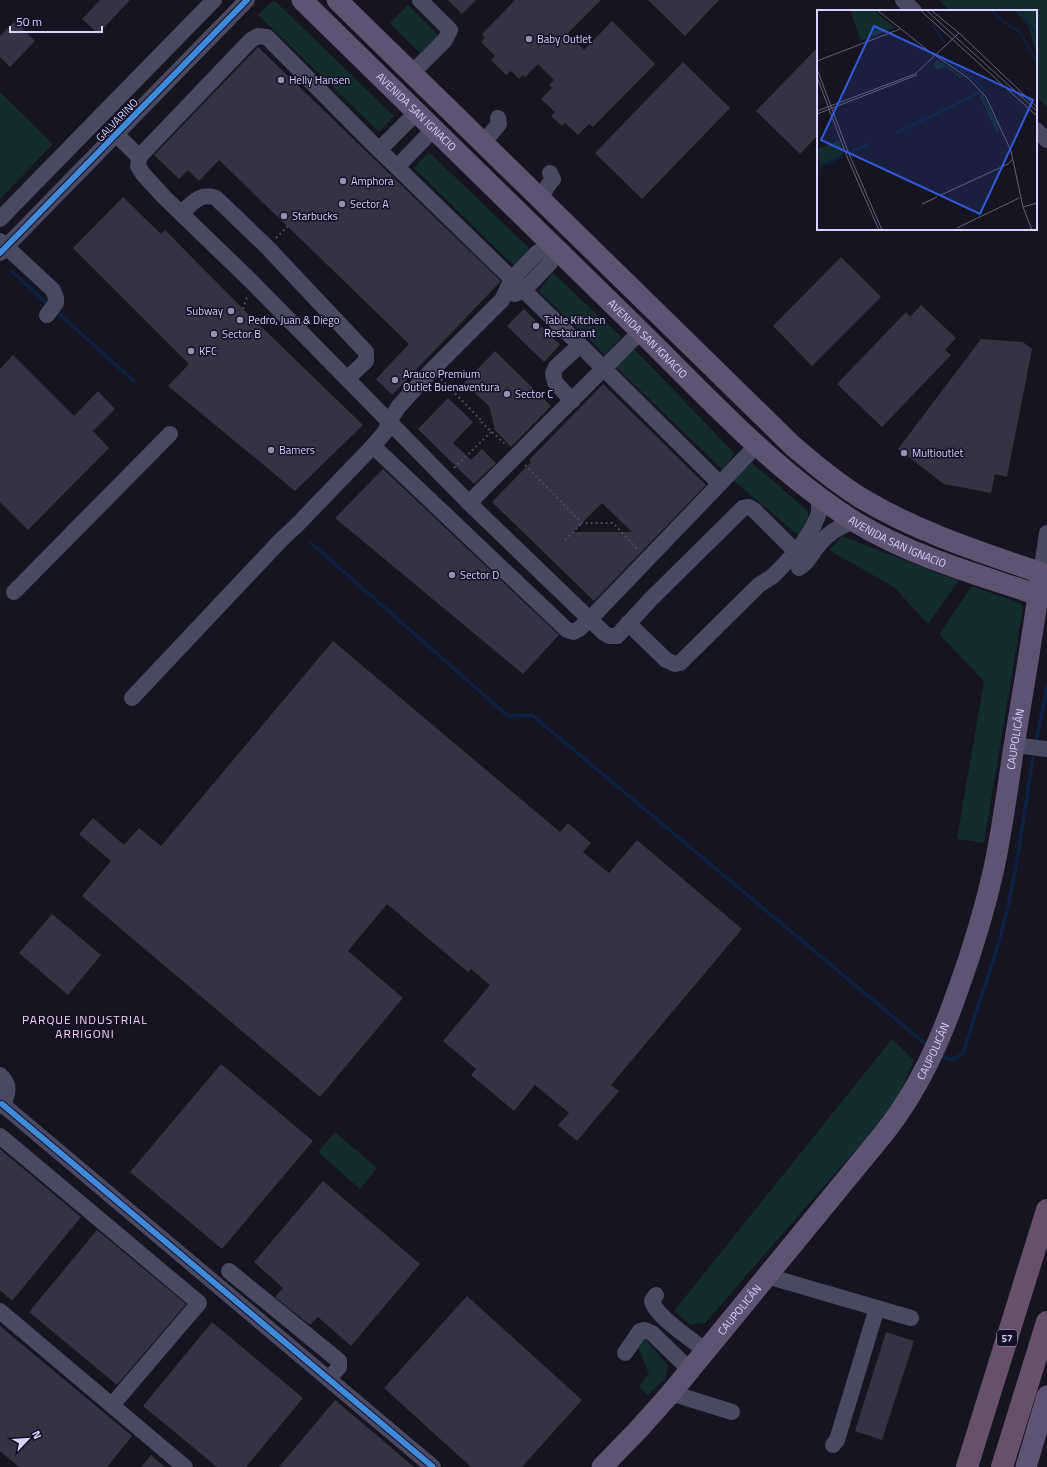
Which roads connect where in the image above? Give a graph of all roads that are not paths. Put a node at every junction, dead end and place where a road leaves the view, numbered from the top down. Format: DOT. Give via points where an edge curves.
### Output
graph roads {
  1 [pos="214,0"];
  2 [pos="247,0"];
  3 [pos="302,0"];
  4 [pos="337,0"];
  5 [pos="420,0"];
  6 [pos="903,0"];
  7 [pos="913,10"];
  8 [pos="377,40"];
  9 [pos="360,56"];
  10 [pos="411,74"];
  11 [pos="416,111"];
  12 [pos="498,118"];
  13 [pos="436,130"];
  14 [pos="1037,131"];
  15 [pos="116,134"];
  16 [pos="1047,140"];
  17 [pos="483,143"];
  18 [pos="379,150"];
  19 [pos="139,157"];
  20 [pos="397,166"];
  21 [pos="550,173"];
  22 [pos="540,199"];
  23 [pos="181,213"];
  24 [pos="0,219"];
  25 [pos="2,247"];
  26 [pos="555,247"];
  27 [pos="512,279"];
  28 [pos="524,290"];
  29 [pos="502,300"];
  30 [pos="52,309"];
  31 [pos="642,332"];
  32 [pos="688,343"];
  33 [pos="580,345"];
  34 [pos="671,361"];
  35 [pos="604,369"];
  36 [pos="348,378"];
  37 [pos="740,394"];
  38 [pos="572,401"];
  39 [pos="722,412"];
  40 [pos="390,420"];
  41 [pos="170,434"];
  42 [pos="757,445"];
  43 [pos="373,446"];
  44 [pos="719,483"];
  45 [pos="819,498"];
  46 [pos="469,503"];
  47 [pos="855,521"];
  48 [pos="1047,533"];
  49 [pos="992,556"];
  50 [pos="801,557"];
  51 [pos="1044,574"];
  52 [pos="986,578"];
  53 [pos="14,592"];
  54 [pos="1043,596"];
  55 [pos="590,618"];
  56 [pos="628,624"];
  57 [pos="132,698"];
  58 [pos="1014,745"];
  59 [pos="1047,749"];
  60 [pos="0,1075"];
  61 [pos="1,1105"];
  62 [pos="0,1136"];
  63 [pos="1047,1210"];
  64 [pos="229,1271"];
  65 [pos="767,1276"];
  66 [pos="656,1295"];
  67 [pos="877,1308"];
  68 [pos="0,1311"];
  69 [pos="911,1318"];
  70 [pos="1047,1322"];
  71 [pos="705,1350"];
  72 [pos="625,1352"];
  73 [pos="689,1369"];
  74 [pos="329,1380"];
  75 [pos="671,1392"];
  76 [pos="1047,1396"];
  77 [pos="112,1406"];
  78 [pos="732,1412"];
  79 [pos="1040,1441"];
  80 [pos="833,1445"];
  81 [pos="185,1467"];
  82 [pos="433,1467"];
  83 [pos="602,1467"];
  84 [pos="967,1467"];
  85 [pos="1002,1467"];
  86 [pos="1026,1467"];
  1 -- 24 [label="street, GALVARINO"];
  2 -- 15 [label="street, GALVARINO"];
  3 -- 9 [label="main road, AVENIDA SAN IGNACIO"];
  4 -- 8 [label="main road, AVENIDA SAN IGNACIO"];
  5 -- 10 [label="street" via="450,30 445,40"];
  6 -- 7 [label="street"];
  8 -- 9 [label="main road" via="365,45"];
  8 -- 10 [label="main road, AVENIDA SAN IGNACIO"];
  9 -- 11 [label="main road, AVENIDA SAN IGNACIO"];
  10 -- 17 [label="main road, AVENIDA SAN IGNACIO"];
  11 -- 13 [label="main road, AVENIDA SAN IGNACIO"];
  11 -- 18 [label="street"];
  12 -- 17 [label="street" via="499,124"];
  13 -- 20 [label="street"];
  13 -- 26 [label="main road, AVENIDA SAN IGNACIO"];
  14 -- 16 [label="street"];
  15 -- 19 [label="street"];
  15 -- 25 [label="street, GALVARINO"];
  17 -- 22 [label="main road, AVENIDA SAN IGNACIO"];
  18 -- 19 [label="street" via="267,37 258,36 251,40"];
  18 -- 20 [label="street"];
  19 -- 23 [label="street" via="138,166 143,174"];
  20 -- 27 [label="street"];
  21 -- 22 [label="street" via="553,179"];
  22 -- 32 [label="main road, AVENIDA SAN IGNACIO"];
  23 -- 36 [label="street"];
  23 -- 36 [label="street" via="199,198 209,195 216,198 267,247 366,352 366,361"];
  25 -- 30 [label="street" via="53,290 56,298"];
  26 -- 27 [label="street" via="537,252"];
  26 -- 28 [label="street" via="550,263"];
  26 -- 31 [label="main road, AVENIDA SAN IGNACIO"];
  27 -- 28 [label="street"];
  27 -- 29 [label="street"];
  28 -- 29 [label="street"];
  28 -- 33 [label="street"];
  29 -- 40 [label="street" via="432,370 399,406"];
  31 -- 34 [label="main road, AVENIDA SAN IGNACIO"];
  31 -- 35 [label="street"];
  32 -- 34 [label="main road" via="688,352 683,358"];
  32 -- 37 [label="main road, AVENIDA SAN IGNACIO"];
  33 -- 35 [label="street"];
  33 -- 38 [label="street" via="556,367 553,374 555,382"];
  34 -- 39 [label="main road, AVENIDA SAN IGNACIO"];
  35 -- 38 [label="street"];
  35 -- 44 [label="street"];
  36 -- 40 [label="street"];
  37 -- 39 [label="main road" via="728,401"];
  37 -- 49 [label="main road, AVENIDA SAN IGNACIO" via="793,446 847,489 902,520"];
  38 -- 46 [label="street"];
  39 -- 42 [label="main road, AVENIDA SAN IGNACIO"];
  40 -- 43 [label="street" via="385,432"];
  40 -- 46 [label="street"];
  41 -- 53 [label="street"];
  42 -- 44 [label="street"];
  42 -- 45 [label="main road, AVENIDA SAN IGNACIO"];
  43 -- 55 [label="street" via="567,630 576,631"];
  43 -- 57 [label="street"];
  44 -- 55 [label="street"];
  45 -- 47 [label="main road, AVENIDA SAN IGNACIO"];
  45 -- 50 [label="street" via="820,513"];
  46 -- 55 [label="street"];
  47 -- 50 [label="street" via="832,531 817,547"];
  47 -- 52 [label="main road, AVENIDA SAN IGNACIO" via="900,545"];
  48 -- 51 [label="street, CAUPOLICÁN"];
  49 -- 51 [label="main road, AVENIDA SAN IGNACIO"];
  49 -- 52 [label="main road" via="994,567"];
  50 -- 56 [label="street" via="759,585 680,663 675,664 666,660"];
  50 -- 56 [label="street" via="754,510 749,507 743,508"];
  51 -- 54 [label="main road, CAUPOLICÁN"];
  52 -- 54 [label="main road, AVENIDA SAN IGNACIO"];
  54 -- 58 [label="main road, CAUPOLICÁN"];
  55 -- 56 [label="street" via="609,636 617,636"];
  58 -- 59 [label="street"];
  58 -- 65 [label="main road, CAUPOLICÁN" via="987,900 942,1033 910,1097 898,1115"];
  60 -- 61 [label="street" via="7,1083 8,1092 6,1100"];
  61 -- 74 [label="street"];
  62 -- 77 [label="street" via="199,1303"];
  63 -- 84 [label="highway, 57"];
  64 -- 74 [label="street" via="339,1361 339,1367"];
  65 -- 67 [label="street"];
  65 -- 71 [label="main road, CAUPOLICÁN"];
  66 -- 71 [label="street" via="652,1301 655,1308 674,1327"];
  67 -- 69 [label="street"];
  67 -- 80 [label="street" via="837,1440"];
  68 -- 77 [label="street"];
  70 -- 85 [label="highway"];
  71 -- 73 [label="main road, CAUPOLICÁN"];
  72 -- 73 [label="street" via="640,1331 648,1330"];
  73 -- 75 [label="main road, CAUPOLICÁN"];
  74 -- 82 [label="street"];
  75 -- 78 [label="street"];
  75 -- 83 [label="main road, CAUPOLICÁN"];
  76 -- 79 [label="main road"];
  77 -- 81 [label="street"];
  79 -- 86 [label="main road"];
}
